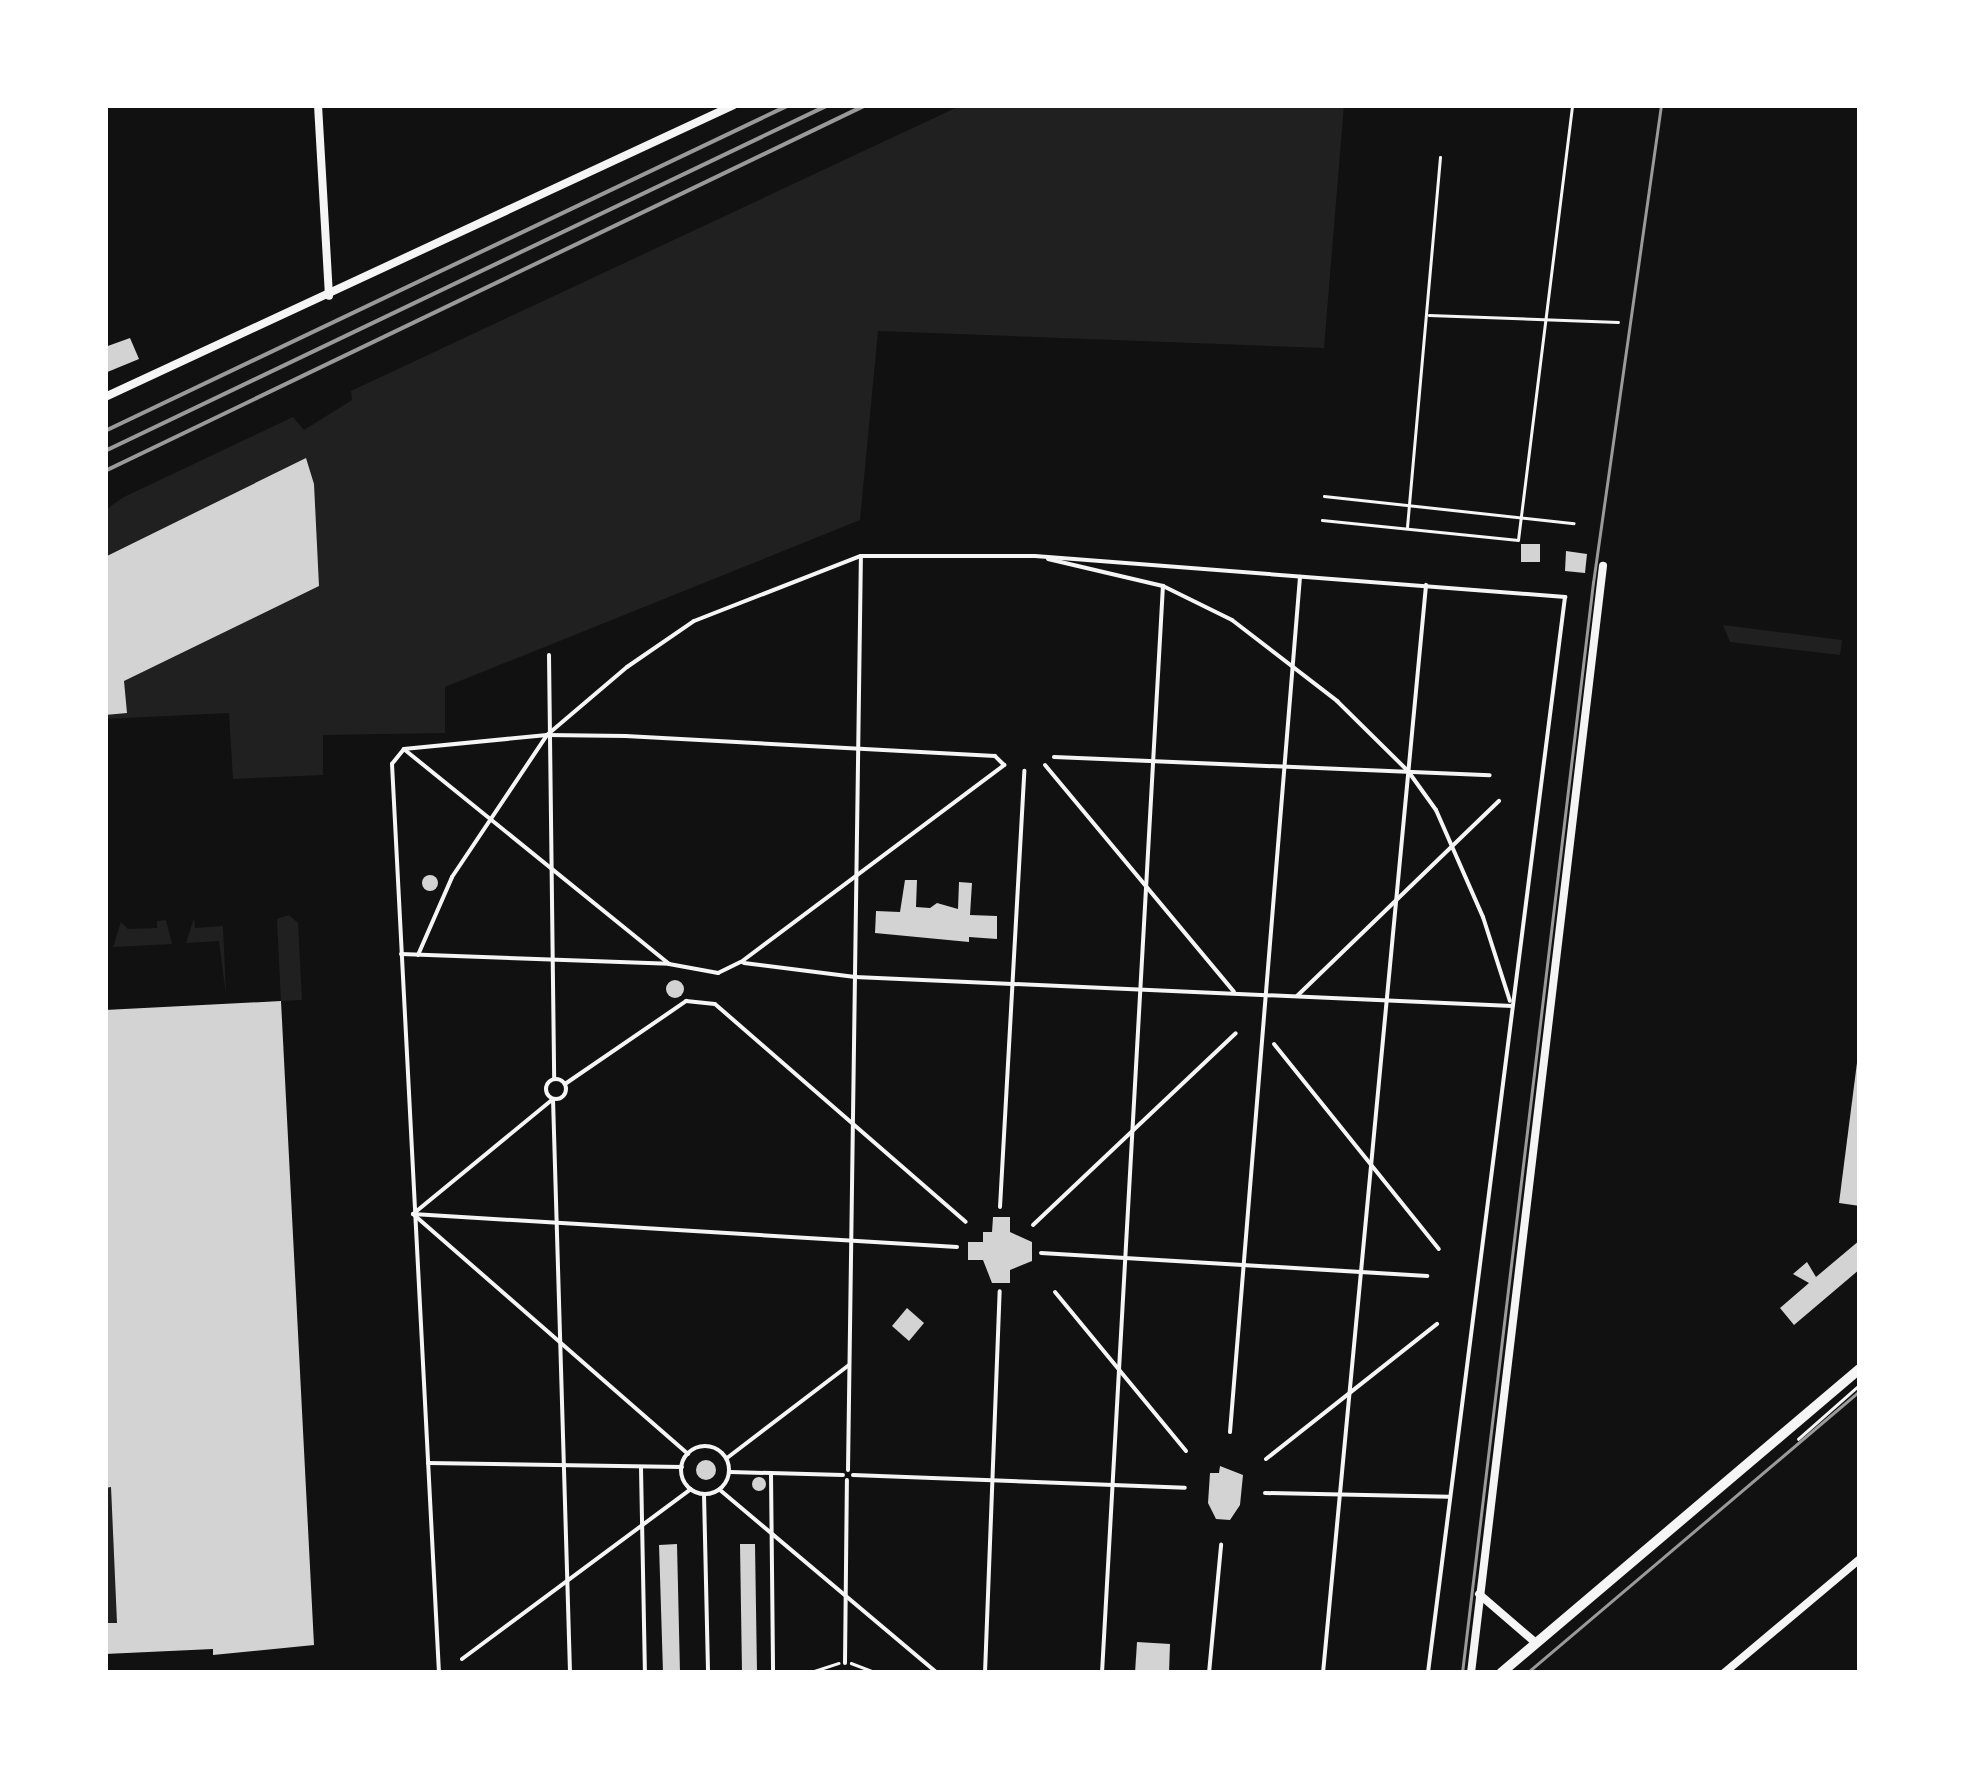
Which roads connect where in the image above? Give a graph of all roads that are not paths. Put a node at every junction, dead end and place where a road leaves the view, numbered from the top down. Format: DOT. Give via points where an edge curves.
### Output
graph roads {
  1 [pos="318,105"];
  2 [pos="734,105"];
  3 [pos="329,296"];
  4 [pos="105,397"];
  5 [pos="861,556"];
  6 [pos="1035,556"];
  7 [pos="1604,566"];
  8 [pos="1300,578"];
  9 [pos="1426,585"];
  10 [pos="1164,586"];
  11 [pos="549,656"];
  12 [pos="1292,664"];
  13 [pos="547,735"];
  14 [pos="858,747"];
  15 [pos="404,749"];
  16 [pos="1054,757"];
  17 [pos="1154,761"];
  18 [pos="1045,766"];
  19 [pos="1284,766"];
  20 [pos="1024,771"];
  21 [pos="1408,772"];
  22 [pos="1490,775"];
  23 [pos="1499,801"];
  24 [pos="490,819"];
  25 [pos="1454,844"];
  26 [pos="551,868"];
  27 [pos="856,877"];
  28 [pos="1146,887"];
  29 [pos="1396,904"];
  30 [pos="402,954"];
  31 [pos="418,955"];
  32 [pos="552,960"];
  33 [pos="742,962"];
  34 [pos="669,964"];
  35 [pos="855,976"];
  36 [pos="1013,982"];
  37 [pos="1141,988"];
  38 [pos="1235,992"];
  39 [pos="1264,994"];
  40 [pos="1296,996"];
  41 [pos="1386,1000"];
  42 [pos="1512,1006"];
  43 [pos="1236,1034"];
  44 [pos="1274,1044"];
  45 [pos="554,1079"];
  46 [pos="566,1084"];
  47 [pos="553,1098"];
  48 [pos="853,1124"];
  49 [pos="1133,1131"];
  50 [pos="1371,1163"];
  51 [pos="1000,1207"];
  52 [pos="413,1214"];
  53 [pos="556,1222"];
  54 [pos="966,1222"];
  55 [pos="1033,1225"];
  56 [pos="851,1240"];
  57 [pos="958,1247"];
  58 [pos="1439,1249"];
  59 [pos="1041,1253"];
  60 [pos="1125,1258"];
  61 [pos="1241,1265"];
  62 [pos="1361,1272"];
  63 [pos="1426,1276"];
  64 [pos="1000,1291"];
  65 [pos="1055,1292"];
  66 [pos="1437,1324"];
  67 [pos="560,1341"];
  68 [pos="850,1365"];
  69 [pos="1860,1369"];
  70 [pos="1119,1372"];
  71 [pos="1350,1394"];
  72 [pos="1230,1432"];
  73 [pos="1186,1451"];
  74 [pos="688,1454"];
  75 [pos="726,1458"];
  76 [pos="1266,1458"];
  77 [pos="428,1464"];
  78 [pos="564,1465"];
  79 [pos="641,1466"];
  80 [pos="682,1467"];
  81 [pos="848,1470"];
  82 [pos="730,1472"];
  83 [pos="771,1474"];
  84 [pos="853,1475"];
  85 [pos="992,1481"];
  86 [pos="1113,1484"];
  87 [pos="1185,1488"];
  88 [pos="690,1489"];
  89 [pos="720,1490"];
  90 [pos="1265,1493"];
  91 [pos="704,1494"];
  92 [pos="1340,1495"];
  93 [pos="1449,1497"];
  94 [pos="642,1525"];
  95 [pos="772,1534"];
  96 [pos="1221,1546"];
  97 [pos="1860,1560"];
  98 [pos="568,1584"];
  99 [pos="1479,1594"];
  100 [pos="846,1596"];
  101 [pos="1536,1643"];
  102 [pos="462,1659"];
  103 [pos="845,1663"];
  104 [pos="439,1673"];
  105 [pos="570,1673"];
  106 [pos="645,1673"];
  107 [pos="708,1673"];
  108 [pos="773,1673"];
  109 [pos="937,1673"];
  110 [pos="984,1673"];
  111 [pos="1102,1673"];
  112 [pos="1209,1673"];
  113 [pos="1323,1673"];
  114 [pos="1428,1673"];
  115 [pos="1472,1673"];
  116 [pos="1500,1673"];
  117 [pos="1724,1673"];
  1 -- 3 [label="street"];
  2 -- 3 [label="street"];
  3 -- 4 [label="street"];
  5 -- 6 [label="lane"];
  5 -- 13 [label="lane" via="694,621 627,666"];
  5 -- 14 [label="lane"];
  6 -- 8 [label="lane"];
  6 -- 10 [label="lane"];
  7 -- 99 [label="street"];
  8 -- 9 [label="lane"];
  8 -- 12 [label="lane"];
  9 -- 21 [label="lane"];
  9 -- 42 [label="lane" via="1564,596"];
  10 -- 12 [label="lane" via="1232,620"];
  10 -- 17 [label="lane"];
  11 -- 13 [label="lane"];
  12 -- 19 [label="lane"];
  12 -- 21 [label="lane"];
  13 -- 14 [label="lane"];
  13 -- 15 [label="lane"];
  13 -- 24 [label="lane"];
  13 -- 26 [label="lane"];
  14 -- 27 [label="lane"];
  14 -- 27 [label="lane" via="994,756 1004,765"];
  15 -- 24 [label="lane"];
  15 -- 30 [label="lane" via="392,764"];
  16 -- 17 [label="lane"];
  17 -- 19 [label="lane"];
  17 -- 28 [label="lane"];
  18 -- 28 [label="lane"];
  19 -- 21 [label="lane"];
  19 -- 39 [label="lane"];
  20 -- 36 [label="lane"];
  21 -- 22 [label="lane"];
  21 -- 25 [label="lane"];
  21 -- 29 [label="lane"];
  23 -- 25 [label="lane"];
  24 -- 26 [label="lane"];
  24 -- 31 [label="lane" via="452,878"];
  25 -- 29 [label="lane"];
  25 -- 42 [label="lane"];
  26 -- 32 [label="lane"];
  26 -- 34 [label="lane"];
  27 -- 33 [label="lane"];
  27 -- 35 [label="lane"];
  28 -- 37 [label="lane"];
  28 -- 38 [label="lane"];
  29 -- 40 [label="lane"];
  29 -- 41 [label="lane"];
  30 -- 31 [label="lane"];
  30 -- 52 [label="lane"];
  31 -- 32 [label="lane"];
  32 -- 34 [label="lane"];
  32 -- 45 [label="lane"];
  33 -- 34 [label="lane" via="718,973"];
  33 -- 35 [label="lane" via="782,972"];
  35 -- 36 [label="lane"];
  35 -- 48 [label="lane"];
  36 -- 37 [label="lane"];
  36 -- 51 [label="lane"];
  37 -- 38 [label="lane"];
  37 -- 49 [label="lane"];
  38 -- 39 [label="lane"];
  39 -- 40 [label="lane"];
  39 -- 61 [label="lane"];
  40 -- 41 [label="lane"];
  41 -- 42 [label="lane"];
  41 -- 50 [label="lane"];
  42 -- 93 [label="lane"];
  43 -- 49 [label="lane"];
  44 -- 50 [label="lane"];
  45 -- 46 [label="lane"];
  45 -- 47 [label="lane" via="546,1088"];
  46 -- 47 [label="lane" via="565,1094"];
  46 -- 48 [label="lane" via="686,1001 699,999 715,1004"];
  47 -- 52 [label="lane"];
  47 -- 53 [label="lane"];
  48 -- 54 [label="lane"];
  48 -- 56 [label="lane"];
  49 -- 55 [label="lane"];
  49 -- 60 [label="lane"];
  50 -- 58 [label="lane"];
  50 -- 62 [label="lane"];
  52 -- 53 [label="lane"];
  52 -- 67 [label="lane"];
  52 -- 77 [label="lane"];
  53 -- 56 [label="lane"];
  53 -- 67 [label="lane"];
  56 -- 57 [label="lane"];
  56 -- 68 [label="lane"];
  59 -- 60 [label="lane"];
  60 -- 61 [label="lane"];
  60 -- 70 [label="lane"];
  61 -- 62 [label="lane"];
  61 -- 72 [label="lane"];
  62 -- 63 [label="lane"];
  62 -- 71 [label="lane"];
  64 -- 85 [label="lane"];
  65 -- 70 [label="lane"];
  66 -- 71 [label="lane"];
  67 -- 74 [label="lane"];
  67 -- 78 [label="lane"];
  68 -- 75 [label="lane"];
  68 -- 81 [label="lane"];
  69 -- 101 [label="main road"];
  70 -- 73 [label="lane"];
  70 -- 86 [label="lane"];
  71 -- 76 [label="lane"];
  71 -- 92 [label="lane"];
  74 -- 75 [label="lane" via="711,1446"];
  74 -- 80 [label="lane"];
  75 -- 82 [label="lane"];
  77 -- 78 [label="lane"];
  77 -- 104 [label="lane"];
  78 -- 79 [label="lane"];
  78 -- 98 [label="lane"];
  79 -- 80 [label="lane"];
  79 -- 94 [label="lane"];
  80 -- 88 [label="lane"];
  82 -- 83 [label="lane"];
  82 -- 89 [label="lane"];
  83 -- 95 [label="lane"];
  83 -- 100 [label="lane" via="845,1478"];
  84 -- 85 [label="lane"];
  85 -- 86 [label="lane"];
  85 -- 110 [label="lane"];
  86 -- 87 [label="lane"];
  86 -- 111 [label="lane"];
  88 -- 91 [label="lane"];
  88 -- 94 [label="lane"];
  89 -- 91 [label="lane"];
  89 -- 95 [label="lane"];
  90 -- 92 [label="lane"];
  91 -- 107 [label="lane"];
  92 -- 93 [label="lane"];
  92 -- 113 [label="lane"];
  93 -- 114 [label="lane"];
  94 -- 98 [label="lane"];
  94 -- 106 [label="lane"];
  95 -- 100 [label="lane"];
  95 -- 108 [label="lane"];
  96 -- 112 [label="lane"];
  97 -- 117 [label="street"];
  98 -- 102 [label="lane"];
  98 -- 105 [label="lane"];
  99 -- 101 [label="street"];
  99 -- 115 [label="street"];
  100 -- 103 [label="lane"];
  100 -- 109 [label="lane"];
  101 -- 116 [label="main road"];
}
